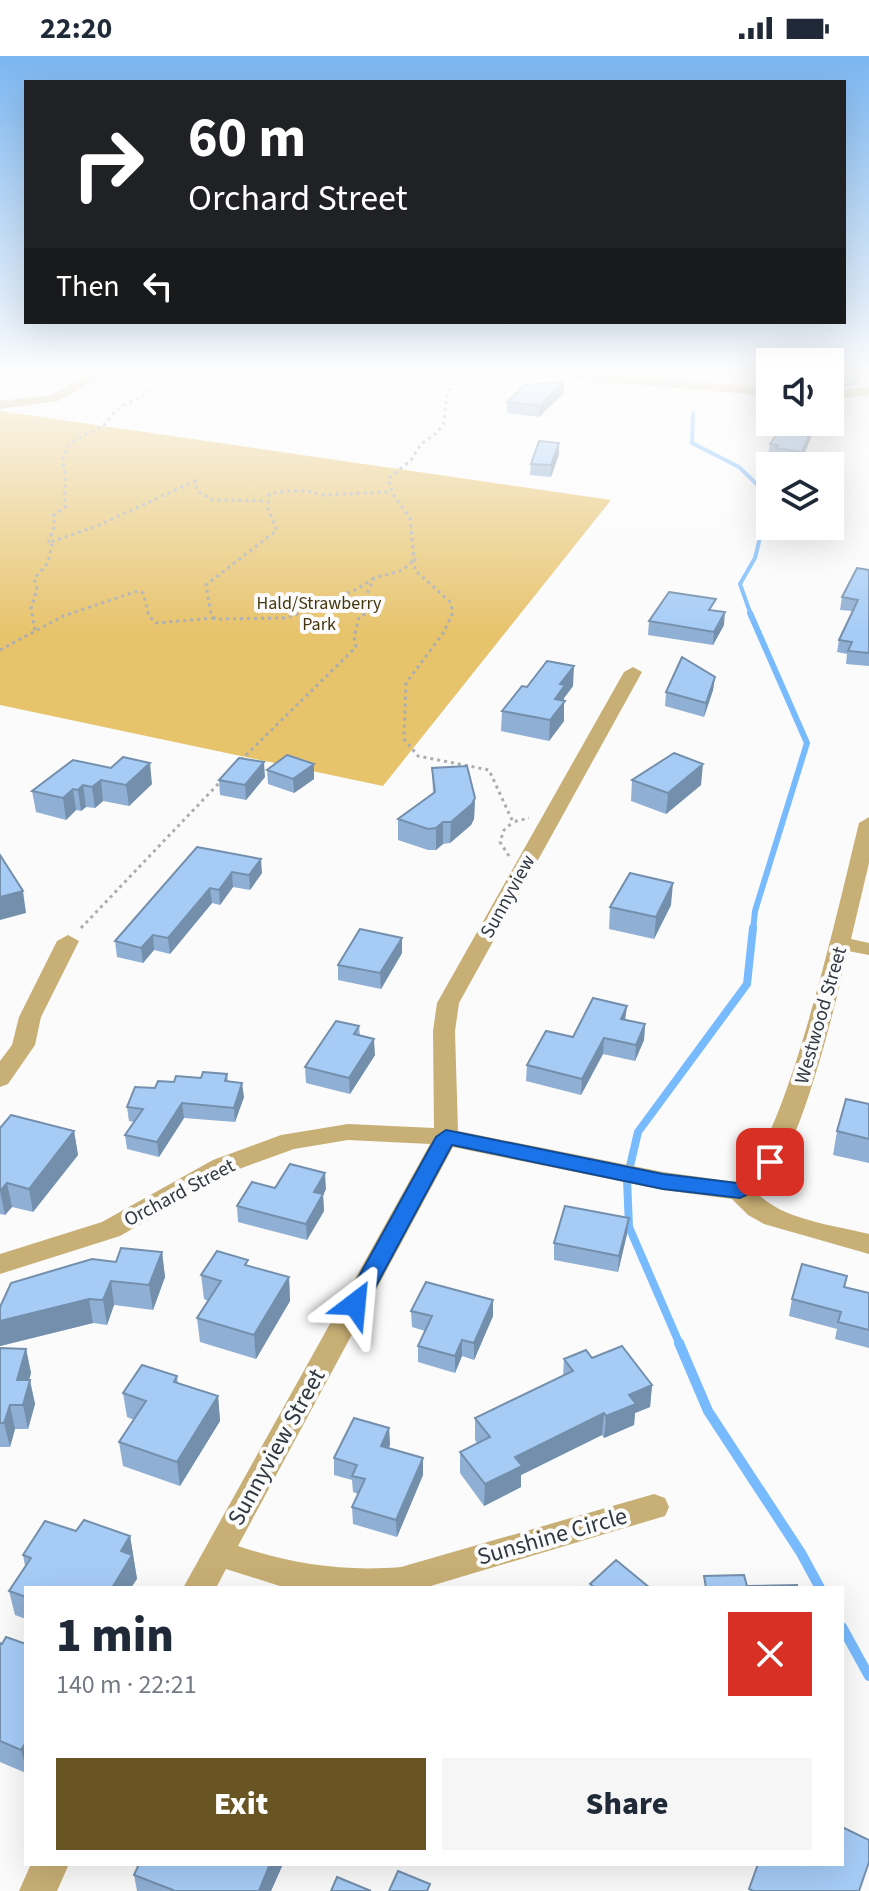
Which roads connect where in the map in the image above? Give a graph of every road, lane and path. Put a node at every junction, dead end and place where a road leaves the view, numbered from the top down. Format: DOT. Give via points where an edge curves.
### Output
graph roads {
  1 [pos="62,461"];
  2 [pos="410,461"];
  3 [pos="391,492"];
  4 [pos="266,501"];
  5 [pos="50,544"];
  6 [pos="416,558"];
  7 [pos="374,578"];
  8 [pos="214,618"];
  9 [pos="35,630"];
  10 [pos="0,650"];
  11 [pos="633,672"];
  12 [pos="237,764"];
  13 [pos="229,773"];
  14 [pos="551,817"];
  15 [pos="513,822"];
  16 [pos="869,823"];
  17 [pos="519,875"];
  18 [pos="68,941"];
  19 [pos="841,943"];
  20 [pos="869,949"];
  21 [pos="0,1079"];
  22 [pos="446,1137"];
  23 [pos="740,1191"];
  24 [pos="869,1244"];
  25 [pos="0,1264"];
  26 [pos="654,1507"];
  27 [pos="218,1553"];
  28 [pos="200,1586"];
  29 [pos="50,1866"];
  30 [pos="37,1891"];
  1 -- 5 [label="path" via="68,476 66,506 53,516"];
  2 -- 3 [label="path" via="388,479"];
  3 -- 4 [label="path" via="286,491 269,494"];
  3 -- 6 [label="path" via="407,509"];
  4 -- 5 [label="path" via="213,500 197,491 195,481"];
  4 -- 8 [label="path" via="277,530 206,585"];
  5 -- 9 [label="path" via="52,554 34,579 37,589 29,603"];
  6 -- 7 [label="path" via="403,570"];
  6 -- 15 [label="path" via="415,570 452,603 453,617 416,662 405,685 404,739 418,756 489,770"];
  7 -- 8 [label="path" via="287,618"];
  7 -- 12 [label="path" via="366,596 370,612 359,617 356,647"];
  8 -- 9 [label="path" via="156,623 138,591"];
  9 -- 10 [label="path"];
  11 -- 14 [label="street, Sunnyview"];
  13 -- 18 [label="path" via="172,826"];
  14 -- 15 [label="path"];
  14 -- 17 [label="street, Sunnyview"];
  15 -- 17 [label="path" via="500,842"];
  16 -- 19 [label="street, Westwood Street"];
  17 -- 22 [label="street, Sunnyview" via="448,1003"];
  18 -- 21 [label="street" via="30,1017 23,1045"];
  19 -- 20 [label="street"];
  19 -- 23 [label="street, Westwood Street" via="811,1055 770,1162"];
  22 -- 23 [label="street, Orchard Street" via="663,1181"];
  22 -- 25 [label="street, Orchard Street" via="348,1132 290,1141 222,1166 111,1229"];
  22 -- 27 [label="street, Sunnyview Street"];
  23 -- 24 [label="street" via="773,1217"];
  26 -- 27 [label="street, Sunshine Circle" via="401,1581 369,1585 270,1572"];
  27 -- 28 [label="street, Sunnyview Street"];
  29 -- 30 [label="street"];
}
